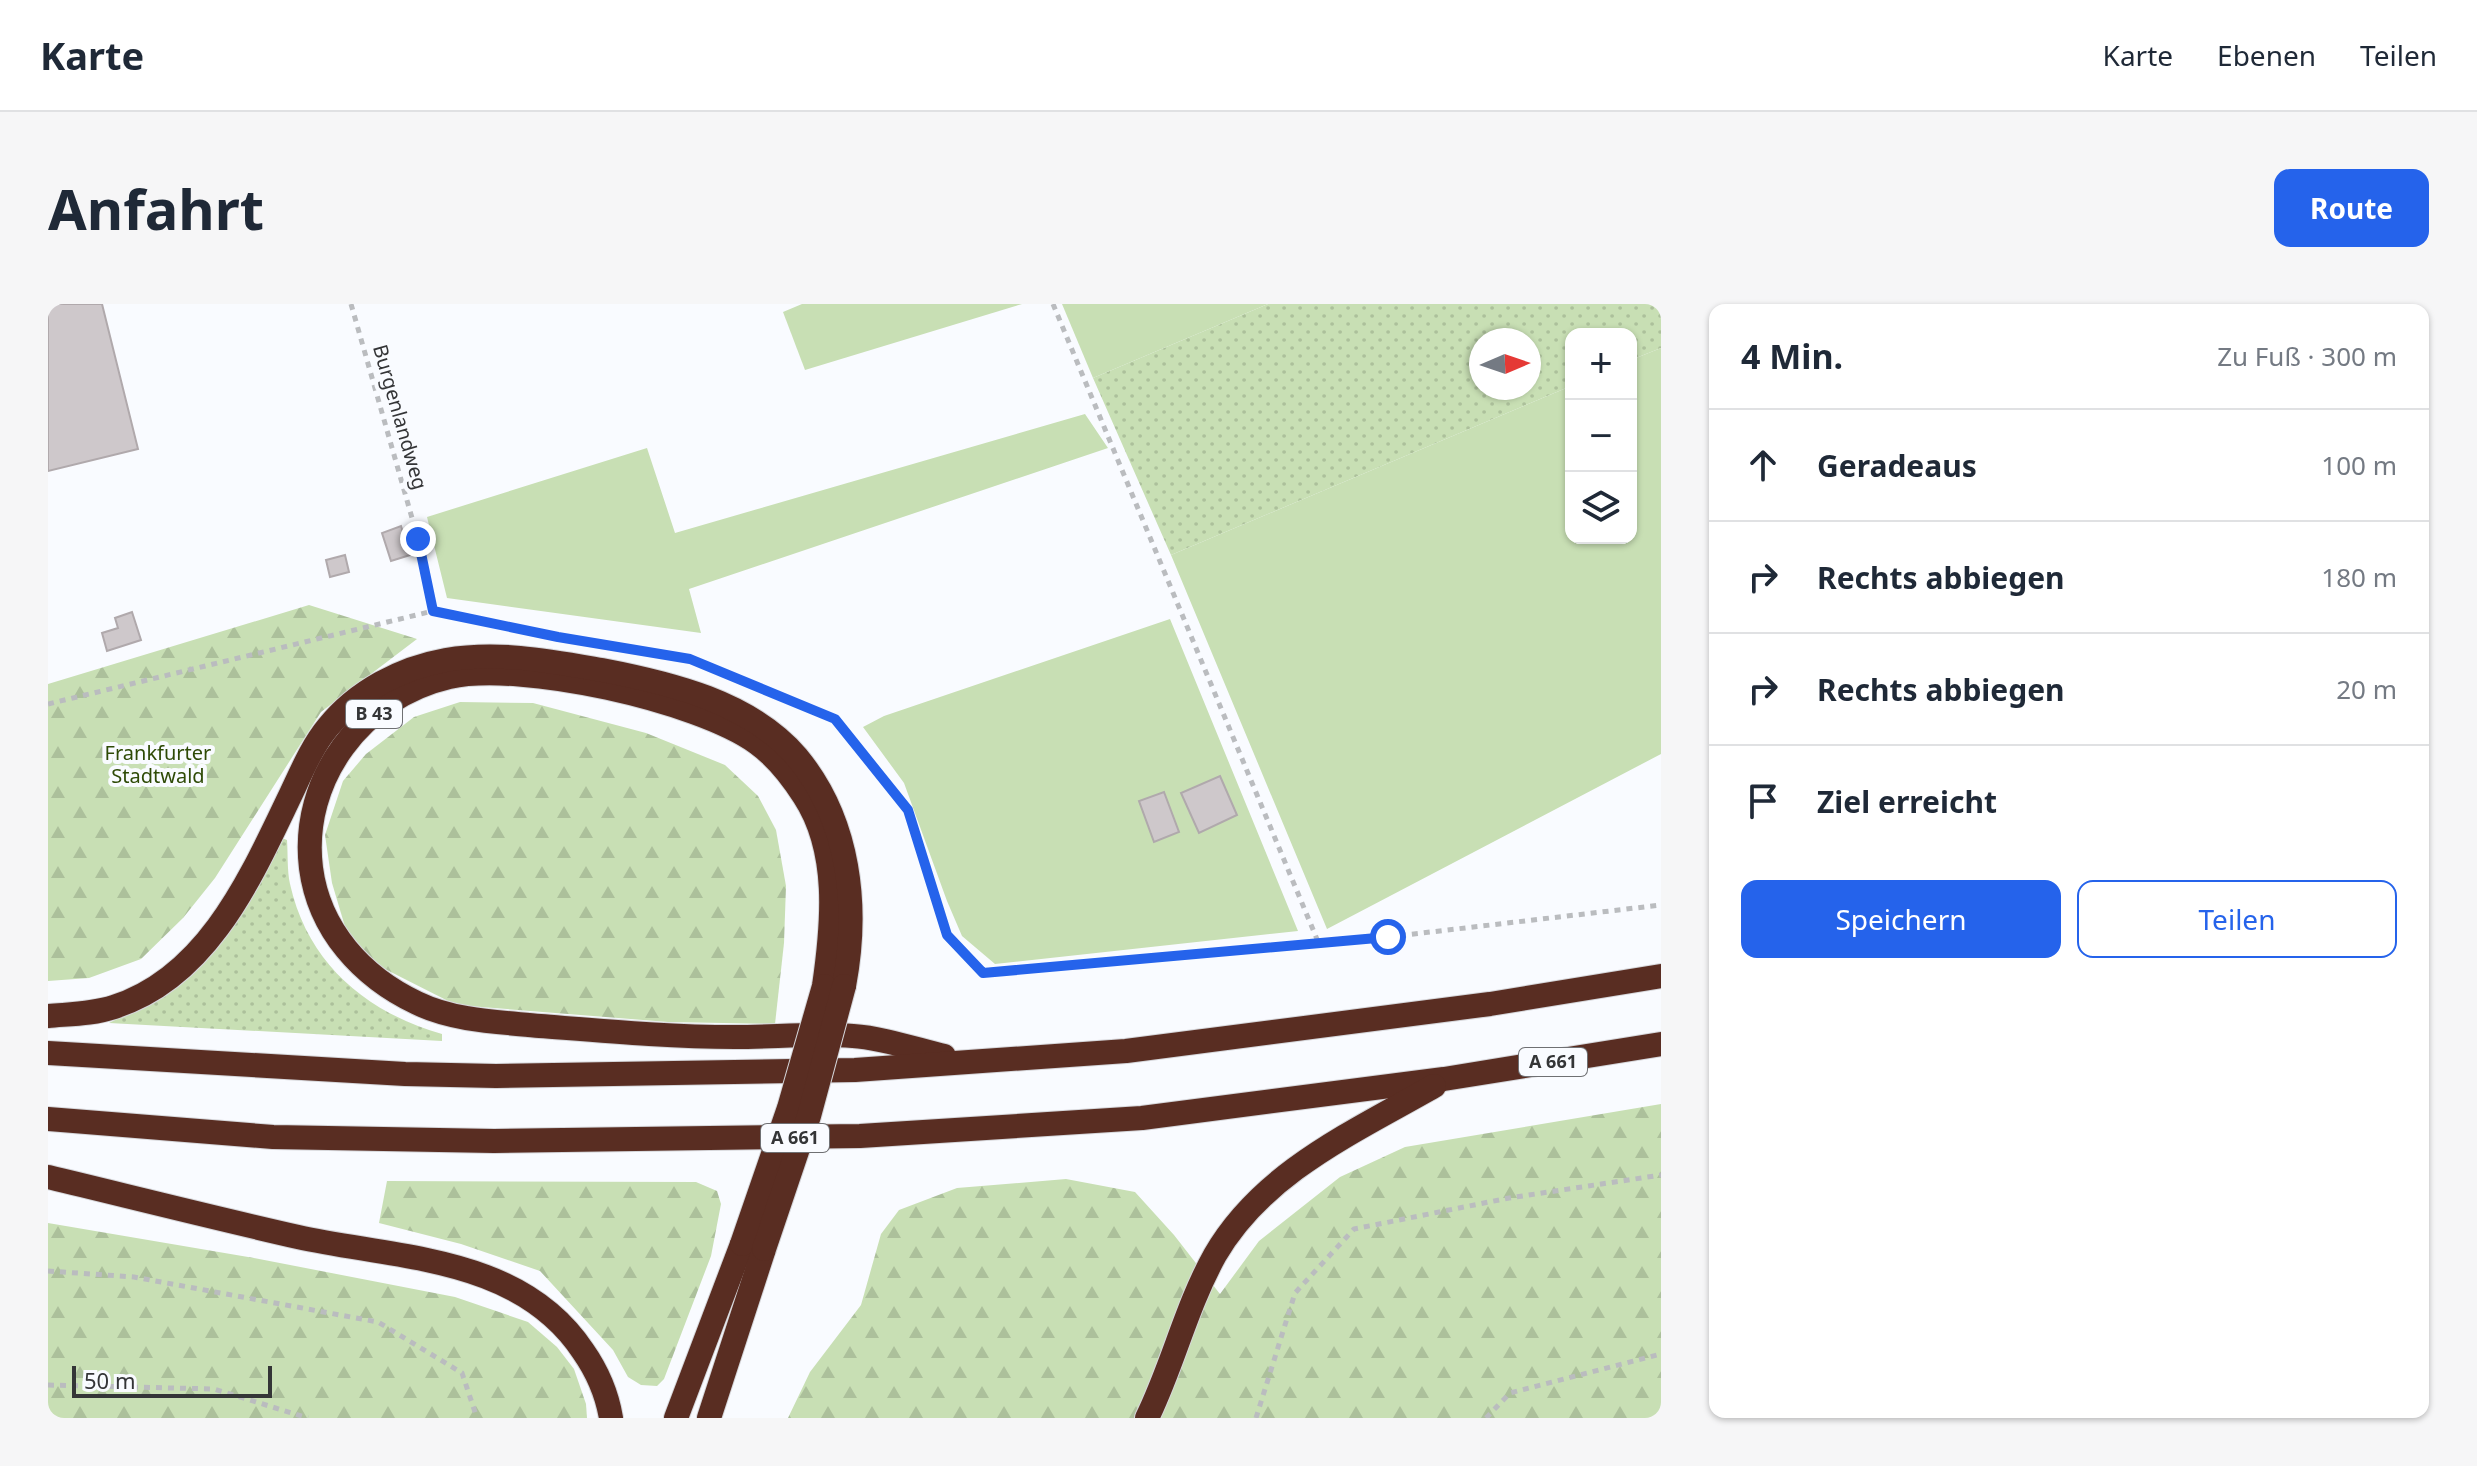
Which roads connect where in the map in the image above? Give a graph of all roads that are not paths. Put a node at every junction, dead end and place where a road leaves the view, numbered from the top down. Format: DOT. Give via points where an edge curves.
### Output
graph roads {
  1 [pos="1661,976"];
  2 [pos="834,986"];
  3 [pos="48,1016"];
  4 [pos="1661,1044"];
  5 [pos="48,1053"];
  6 [pos="970,1062"];
  7 [pos="1444,1079"];
  8 [pos="48,1119"];
  9 [pos="48,1177"];
  10 [pos="753,1246"];
  11 [pos="611,1418"];
  12 [pos="676,1418"];
  13 [pos="709,1418"];
  14 [pos="1147,1418"];
  1 -- 6 [label="highway" via="1126,1051"];
  2 -- 3 [label="highway, A 661" via="850,952 844,854 824,797 775,736 682,688 537,659 493,656 447,660 409,671 346,707 325,729 247,883 204,945 134,999 112,1008"];
  2 -- 6 [label="highway, B 43" via="832,903 815,816 804,795 759,745 710,718 621,690 535,676 464,674 391,700 351,736 324,776 310,828 320,905 332,930 372,977 420,1005 475,1019 609,1032 854,1036"];
  2 -- 10 [label="highway, A 661, bridge" via="809,1116"];
  4 -- 7 [label="highway, A 661"];
  5 -- 6 [label="highway" via="496,1076 855,1070"];
  7 -- 8 [label="highway, A 661" via="1142,1118 860,1136 494,1141 273,1137"];
  7 -- 14 [label="highway, A 661" via="1295,1168 1231,1229 1200,1285"];
  9 -- 11 [label="highway" via="482,1275 526,1296 572,1334 604,1390"];
  10 -- 12 [label="highway, A 661"];
  10 -- 13 [label="highway, A 661"];
}
